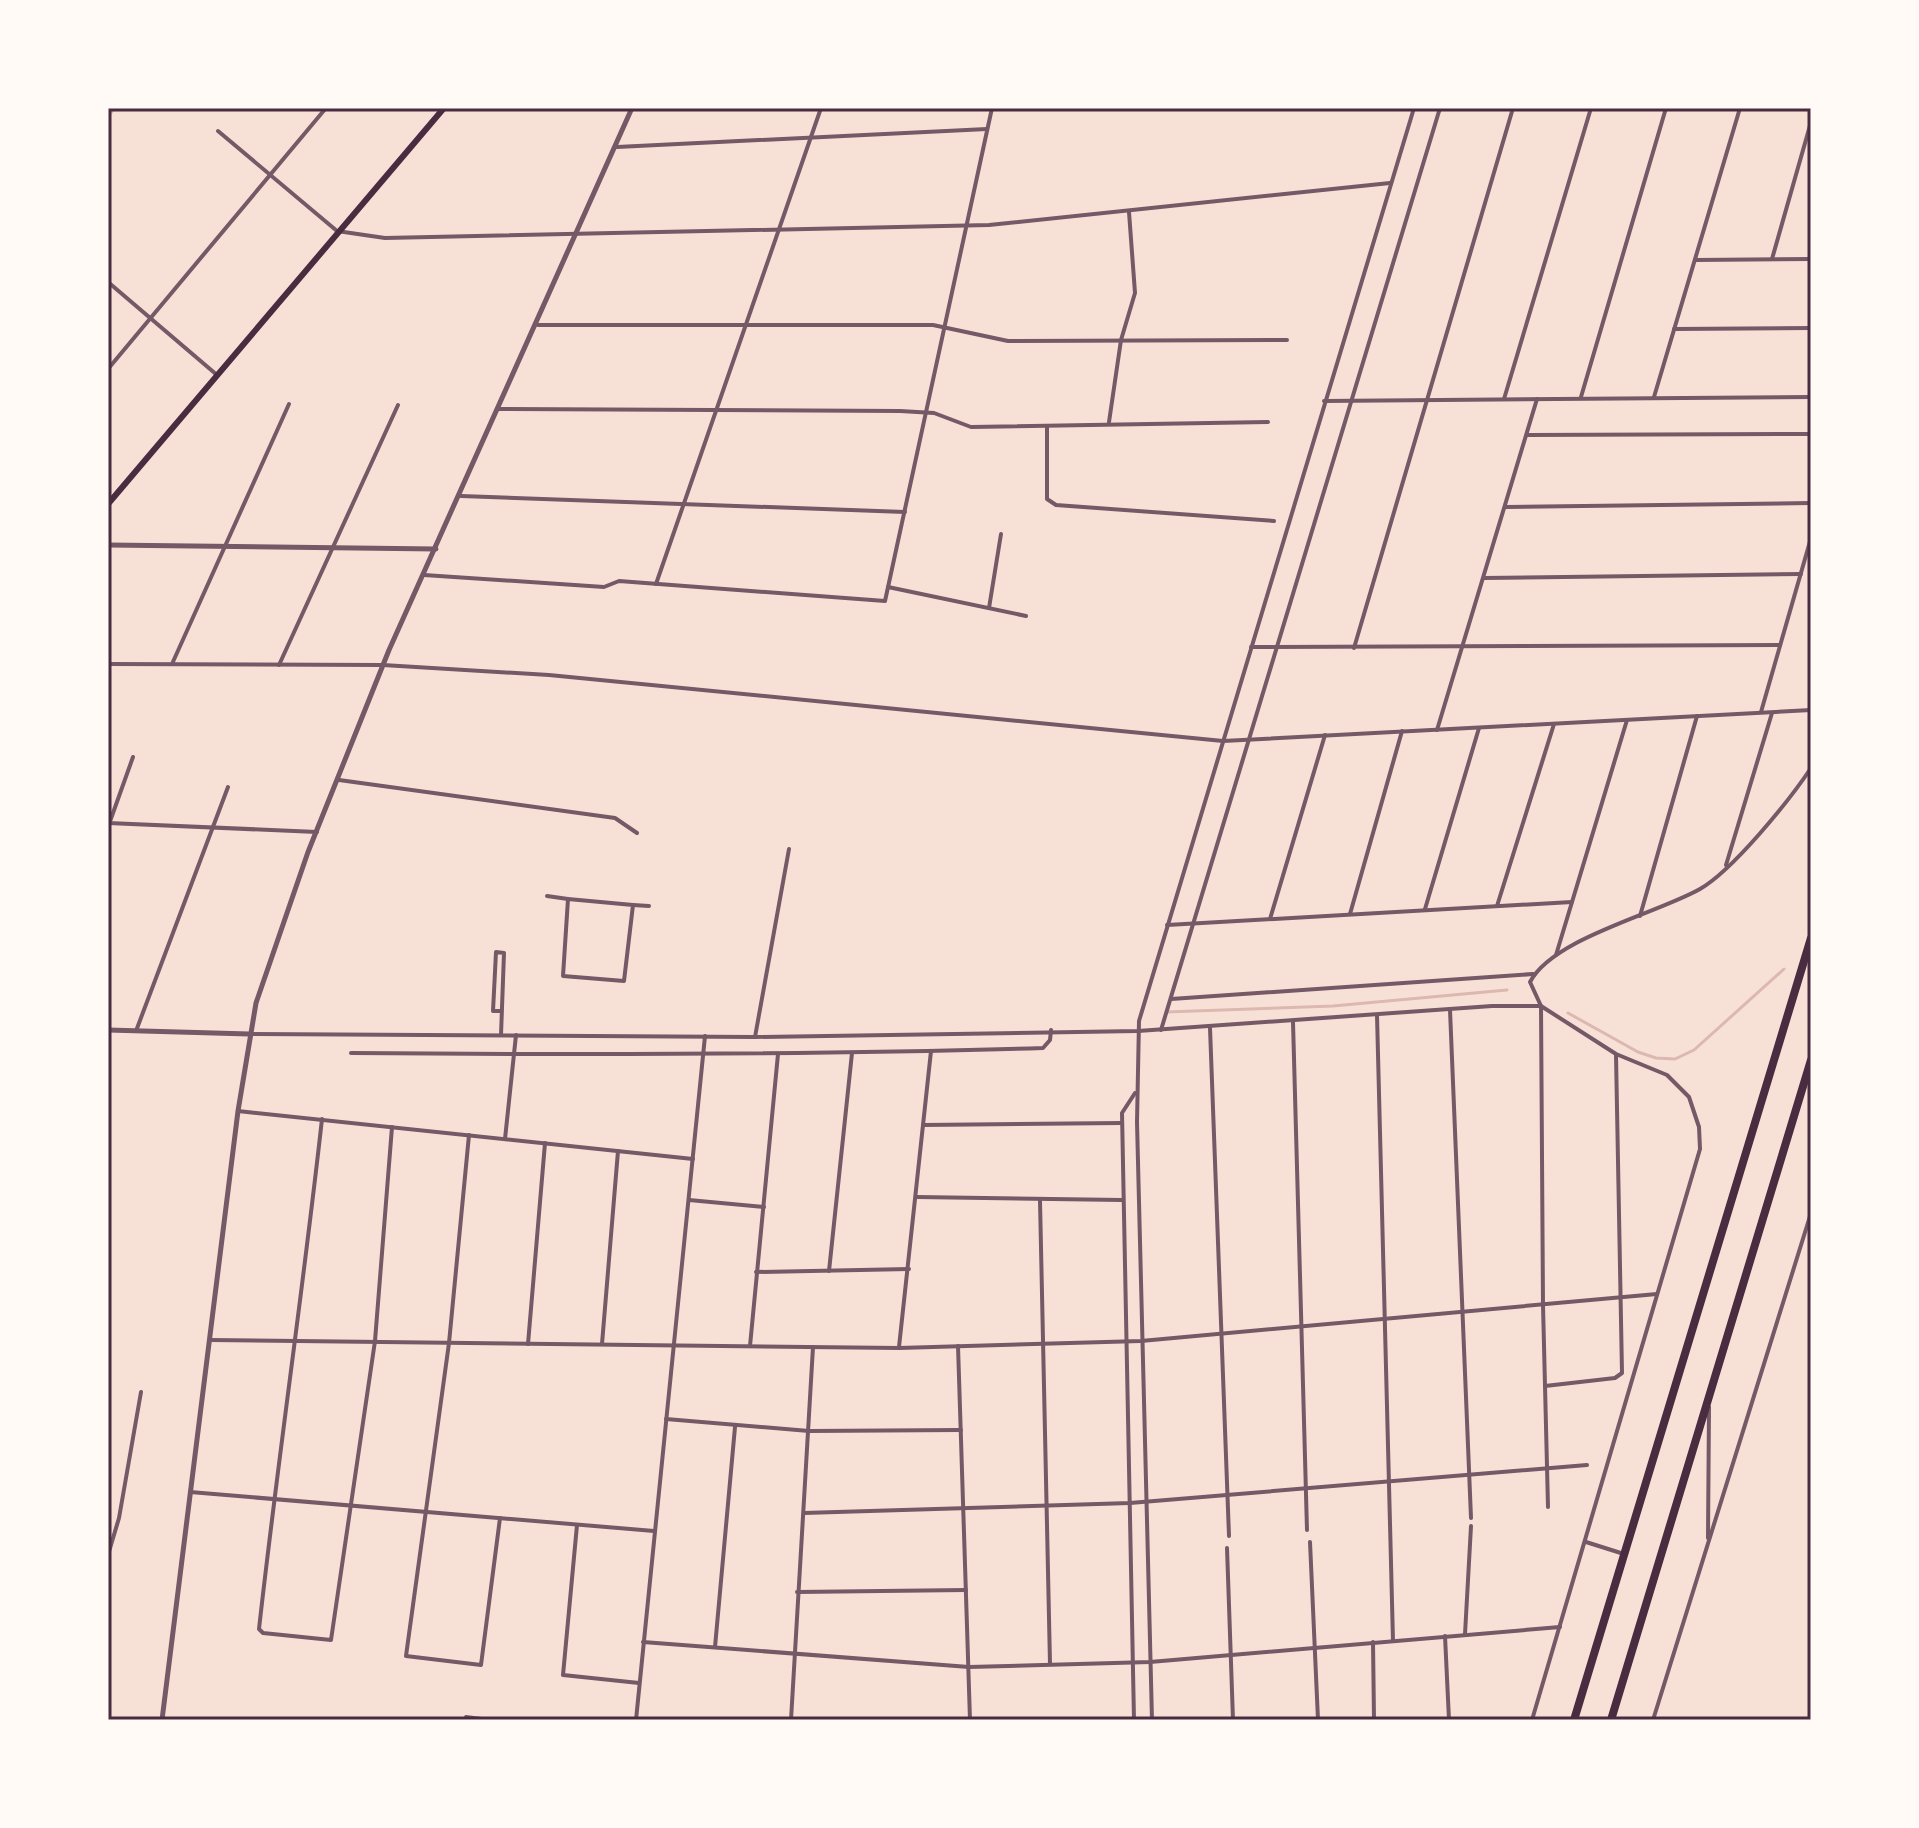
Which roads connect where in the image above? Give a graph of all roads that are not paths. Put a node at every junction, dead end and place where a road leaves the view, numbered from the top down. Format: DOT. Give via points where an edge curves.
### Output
graph roads {
  1 [pos="326,108"];
  2 [pos="444,108"];
  3 [pos="632,108"];
  4 [pos="821,108"];
  5 [pos="992,108"];
  6 [pos="1414,108"];
  7 [pos="1440,108"];
  8 [pos="1513,108"];
  9 [pos="1591,108"];
  10 [pos="1666,108"];
  11 [pos="1740,108"];
  12 [pos="1811,122"];
  13 [pos="987,129"];
  14 [pos="218,131"];
  15 [pos="810,138"];
  16 [pos="617,147"];
  17 [pos="270,175"];
  18 [pos="1390,183"];
  19 [pos="1129,212"];
  20 [pos="967,224"];
  21 [pos="778,229"];
  22 [pos="337,231"];
  23 [pos="578,235"];
  24 [pos="1772,259"];
  25 [pos="1811,259"];
  26 [pos="1695,260"];
  27 [pos="108,282"];
  28 [pos="152,318"];
  29 [pos="746,324"];
  30 [pos="538,325"];
  31 [pos="947,326"];
  32 [pos="1811,328"];
  33 [pos="1674,329"];
  34 [pos="1121,340"];
  35 [pos="1287,340"];
  36 [pos="108,369"];
  37 [pos="217,375"];
  38 [pos="1811,397"];
  39 [pos="1537,398"];
  40 [pos="1581,398"];
  41 [pos="1654,398"];
  42 [pos="1504,399"];
  43 [pos="1429,400"];
  44 [pos="1324,401"];
  45 [pos="1351,401"];
  46 [pos="289,404"];
  47 [pos="398,405"];
  48 [pos="499,409"];
  49 [pos="717,410"];
  50 [pos="926,413"];
  51 [pos="1109,422"];
  52 [pos="1268,422"];
  53 [pos="1047,426"];
  54 [pos="1811,434"];
  55 [pos="1527,435"];
  56 [pos="461,496"];
  57 [pos="685,503"];
  58 [pos="1811,503"];
  59 [pos="108,504"];
  60 [pos="1506,507"];
  61 [pos="905,512"];
  62 [pos="1274,521"];
  63 [pos="1001,534"];
  64 [pos="1811,538"];
  65 [pos="108,545"];
  66 [pos="224,547"];
  67 [pos="332,548"];
  68 [pos="436,549"];
  69 [pos="1801,574"];
  70 [pos="424,575"];
  71 [pos="1484,578"];
  72 [pos="656,584"];
  73 [pos="888,587"];
  74 [pos="989,608"];
  75 [pos="1026,616"];
  76 [pos="1780,645"];
  77 [pos="1251,647"];
  78 [pos="1275,648"];
  79 [pos="1354,648"];
  80 [pos="1463,649"];
  81 [pos="108,664"];
  82 [pos="172,664"];
  83 [pos="279,665"];
  84 [pos="383,665"];
  85 [pos="1811,710"];
  86 [pos="1760,713"];
  87 [pos="1772,713"];
  88 [pos="1697,716"];
  89 [pos="1627,720"];
  90 [pos="1554,724"];
  91 [pos="1479,728"];
  92 [pos="1437,730"];
  93 [pos="1402,731"];
  94 [pos="1325,735"];
  95 [pos="1249,739"];
  96 [pos="1223,741"];
  97 [pos="133,757"];
  98 [pos="1811,768"];
  99 [pos="339,780"];
  100 [pos="228,787"];
  101 [pos="108,824"];
  102 [pos="213,827"];
  103 [pos="318,832"];
  104 [pos="637,833"];
  105 [pos="789,849"];
  106 [pos="1726,868"];
  107 [pos="547,896"];
  108 [pos="568,899"];
  109 [pos="1572,902"];
  110 [pos="633,905"];
  111 [pos="649,906"];
  112 [pos="1497,906"];
  113 [pos="1425,910"];
  114 [pos="1349,915"];
  115 [pos="1640,916"];
  116 [pos="1270,919"];
  117 [pos="1193,924"];
  118 [pos="1167,925"];
  119 [pos="1811,938"];
  120 [pos="1556,957"];
  121 [pos="1536,974"];
  122 [pos="1170,999"];
  123 [pos="1541,1006"];
  124 [pos="1450,1010"];
  125 [pos="502,1011"];
  126 [pos="1377,1015"];
  127 [pos="1293,1022"];
  128 [pos="1210,1028"];
  129 [pos="108,1030"];
  130 [pos="1051,1030"];
  131 [pos="1161,1030"];
  132 [pos="136,1031"];
  133 [pos="1138,1031"];
  134 [pos="249,1034"];
  135 [pos="501,1035"];
  136 [pos="516,1035"];
  137 [pos="705,1036"];
  138 [pos="755,1037"];
  139 [pos="931,1051"];
  140 [pos="351,1053"];
  141 [pos="852,1053"];
  142 [pos="515,1054"];
  143 [pos="778,1054"];
  144 [pos="1616,1054"];
  145 [pos="704,1055"];
  146 [pos="1811,1060"];
  147 [pos="1136,1091"];
  148 [pos="238,1111"];
  149 [pos="322,1119"];
  150 [pos="1122,1123"];
  151 [pos="923,1125"];
  152 [pos="392,1127"];
  153 [pos="469,1135"];
  154 [pos="505,1139"];
  155 [pos="545,1143"];
  156 [pos="618,1151"];
  157 [pos="693,1159"];
  158 [pos="917,1197"];
  159 [pos="689,1200"];
  160 [pos="1123,1200"];
  161 [pos="1040,1201"];
  162 [pos="764,1207"];
  163 [pos="1811,1213"];
  164 [pos="909,1269"];
  165 [pos="829,1271"];
  166 [pos="756,1272"];
  167 [pos="1658,1294"];
  168 [pos="1622,1297"];
  169 [pos="1543,1305"];
  170 [pos="1463,1312"];
  171 [pos="1384,1319"];
  172 [pos="1304,1325"];
  173 [pos="1222,1333"];
  174 [pos="210,1340"];
  175 [pos="297,1341"];
  176 [pos="375,1341"];
  177 [pos="1127,1341"];
  178 [pos="1141,1341"];
  179 [pos="449,1343"];
  180 [pos="528,1344"];
  181 [pos="1043,1344"];
  182 [pos="602,1345"];
  183 [pos="673,1345"];
  184 [pos="750,1346"];
  185 [pos="958,1346"];
  186 [pos="813,1347"];
  187 [pos="899,1348"];
  188 [pos="1545,1386"];
  189 [pos="141,1392"];
  190 [pos="1709,1396"];
  191 [pos="666,1419"];
  192 [pos="735,1427"];
  193 [pos="961,1430"];
  194 [pos="809,1431"];
  195 [pos="1587,1465"];
  196 [pos="1548,1468"];
  197 [pos="1470,1475"];
  198 [pos="1388,1481"];
  199 [pos="1306,1488"];
  200 [pos="190,1492"];
  201 [pos="1228,1494"];
  202 [pos="274,1497"];
  203 [pos="1145,1502"];
  204 [pos="1130,1503"];
  205 [pos="349,1504"];
  206 [pos="1047,1505"];
  207 [pos="964,1506"];
  208 [pos="1548,1507"];
  209 [pos="424,1511"];
  210 [pos="804,1513"];
  211 [pos="500,1518"];
  212 [pos="1471,1518"];
  213 [pos="577,1525"];
  214 [pos="1471,1526"];
  215 [pos="1307,1530"];
  216 [pos="654,1531"];
  217 [pos="1229,1536"];
  218 [pos="1310,1542"];
  219 [pos="1586,1542"];
  220 [pos="1708,1545"];
  221 [pos="1227,1548"];
  222 [pos="1624,1554"];
  223 [pos="108,1555"];
  224 [pos="966,1590"];
  225 [pos="797,1592"];
  226 [pos="1560,1627"];
  227 [pos="1465,1634"];
  228 [pos="1445,1636"];
  229 [pos="1393,1641"];
  230 [pos="643,1642"];
  231 [pos="1373,1642"];
  232 [pos="715,1647"];
  233 [pos="1315,1647"];
  234 [pos="1231,1655"];
  235 [pos="793,1656"];
  236 [pos="1150,1662"];
  237 [pos="1132,1663"];
  238 [pos="1050,1664"];
  239 [pos="969,1667"];
  240 [pos="639,1683"];
  241 [pos="466,1717"];
  242 [pos="162,1720"];
  243 [pos="489,1720"];
  244 [pos="636,1720"];
  245 [pos="791,1720"];
  246 [pos="970,1720"];
  247 [pos="1134,1720"];
  248 [pos="1152,1720"];
  249 [pos="1233,1720"];
  250 [pos="1318,1720"];
  251 [pos="1374,1720"];
  252 [pos="1449,1720"];
  253 [pos="1532,1720"];
  254 [pos="1574,1720"];
  255 [pos="1611,1720"];
  256 [pos="1653,1720"];
  1 -- 17 [label="street"];
  2 -- 22 [label="main road"];
  3 -- 16 [label="street"];
  4 -- 15 [label="street"];
  5 -- 13 [label="street"];
  6 -- 18 [label="street"];
  7 -- 45 [label="street"];
  8 -- 43 [label="street"];
  9 -- 42 [label="street"];
  10 -- 40 [label="street"];
  11 -- 26 [label="street"];
  12 -- 24 [label="street"];
  13 -- 15 [label="street"];
  13 -- 20 [label="street"];
  14 -- 17 [label="street"];
  15 -- 16 [label="street"];
  15 -- 21 [label="street"];
  16 -- 23 [label="street"];
  17 -- 22 [label="street"];
  17 -- 28 [label="street"];
  18 -- 19 [label="street"];
  18 -- 44 [label="street"];
  19 -- 20 [label="street"];
  19 -- 34 [label="street" via="1136,277"];
  20 -- 21 [label="street"];
  20 -- 31 [label="street"];
  21 -- 23 [label="street"];
  21 -- 29 [label="street"];
  22 -- 23 [label="street" via="385,238"];
  22 -- 37 [label="main road"];
  23 -- 30 [label="street"];
  24 -- 25 [label="street"];
  24 -- 26 [label="street"];
  26 -- 33 [label="street"];
  27 -- 28 [label="street"];
  28 -- 36 [label="street"];
  28 -- 37 [label="street"];
  29 -- 30 [label="street"];
  29 -- 31 [label="street"];
  29 -- 49 [label="street"];
  30 -- 48 [label="street"];
  31 -- 34 [label="street" via="1008,341"];
  31 -- 50 [label="street"];
  32 -- 33 [label="street"];
  33 -- 41 [label="street"];
  34 -- 35 [label="street"];
  34 -- 51 [label="street"];
  37 -- 59 [label="main road"];
  38 -- 41 [label="street"];
  39 -- 40 [label="street"];
  39 -- 42 [label="street"];
  39 -- 55 [label="street"];
  40 -- 41 [label="street"];
  42 -- 43 [label="street"];
  43 -- 45 [label="street"];
  43 -- 79 [label="street"];
  44 -- 45 [label="street"];
  44 -- 77 [label="street"];
  45 -- 78 [label="street"];
  46 -- 66 [label="street"];
  47 -- 67 [label="street"];
  48 -- 49 [label="street"];
  48 -- 56 [label="street"];
  49 -- 50 [label="street"];
  49 -- 57 [label="street"];
  50 -- 53 [label="street" via="971,427"];
  50 -- 61 [label="street"];
  51 -- 52 [label="street"];
  51 -- 53 [label="street"];
  53 -- 62 [label="street" via="1047,499 1056,505"];
  54 -- 55 [label="street"];
  55 -- 60 [label="street"];
  56 -- 57 [label="street"];
  56 -- 68 [label="street"];
  57 -- 61 [label="street"];
  57 -- 72 [label="street"];
  58 -- 60 [label="street"];
  60 -- 71 [label="street"];
  61 -- 73 [label="street"];
  63 -- 74 [label="street"];
  64 -- 69 [label="street"];
  65 -- 66 [label="street"];
  66 -- 67 [label="street"];
  66 -- 82 [label="street"];
  67 -- 68 [label="street"];
  67 -- 83 [label="street"];
  68 -- 70 [label="street"];
  69 -- 71 [label="street"];
  69 -- 76 [label="street"];
  70 -- 72 [label="street" via="604,587 619,581"];
  70 -- 84 [label="street"];
  71 -- 80 [label="street"];
  72 -- 73 [label="street" via="885,601"];
  73 -- 74 [label="street"];
  74 -- 75 [label="street"];
  76 -- 80 [label="street"];
  76 -- 86 [label="street"];
  77 -- 78 [label="street"];
  77 -- 96 [label="street"];
  78 -- 79 [label="street"];
  78 -- 95 [label="street"];
  79 -- 80 [label="street"];
  80 -- 92 [label="street"];
  81 -- 82 [label="street"];
  82 -- 83 [label="street"];
  83 -- 84 [label="street"];
  84 -- 96 [label="street" via="640,683"];
  84 -- 99 [label="street"];
  85 -- 87 [label="street"];
  86 -- 87 [label="street"];
  86 -- 88 [label="street"];
  87 -- 106 [label="street"];
  88 -- 89 [label="street"];
  88 -- 115 [label="street"];
  89 -- 90 [label="street"];
  89 -- 109 [label="street"];
  90 -- 91 [label="street"];
  90 -- 112 [label="street"];
  91 -- 92 [label="street"];
  91 -- 113 [label="street"];
  92 -- 93 [label="street"];
  93 -- 94 [label="street"];
  93 -- 114 [label="street"];
  94 -- 95 [label="street"];
  94 -- 116 [label="street"];
  95 -- 96 [label="street"];
  95 -- 117 [label="street"];
  96 -- 118 [label="street"];
  97 -- 101 [label="street"];
  98 -- 106 [label="street"];
  99 -- 103 [label="street"];
  99 -- 104 [label="street" via="615,818"];
  100 -- 102 [label="street"];
  101 -- 102 [label="street"];
  102 -- 103 [label="street"];
  102 -- 132 [label="street"];
  103 -- 134 [label="street"];
  105 -- 138 [label="street"];
  106 -- 115 [label="street" via="1700,889"];
  107 -- 108 [label="street"];
  108 -- 110 [label="street"];
  108 -- 110 [label="street" via="563,976 624,981"];
  109 -- 112 [label="street"];
  109 -- 120 [label="street"];
  110 -- 111 [label="street"];
  112 -- 113 [label="street"];
  113 -- 114 [label="street"];
  114 -- 116 [label="street"];
  115 -- 120 [label="street"];
  116 -- 117 [label="street"];
  117 -- 118 [label="street"];
  117 -- 122 [label="street"];
  118 -- 133 [label="street"];
  119 -- 222 [label="highway"];
  120 -- 121 [label="street"];
  121 -- 122 [label="street"];
  121 -- 123 [label="street" via="1530,988"];
  122 -- 131 [label="street"];
  123 -- 124 [label="street"];
  123 -- 144 [label="street"];
  123 -- 169 [label="street"];
  124 -- 126 [label="street"];
  124 -- 170 [label="street"];
  125 -- 125 [label="street" via="504,953 496,952 493,1011"];
  125 -- 135 [label="street"];
  126 -- 127 [label="street"];
  126 -- 171 [label="street"];
  127 -- 128 [label="street"];
  127 -- 172 [label="street"];
  128 -- 131 [label="street"];
  128 -- 173 [label="street"];
  129 -- 132 [label="street"];
  130 -- 133 [label="street"];
  130 -- 138 [label="street"];
  130 -- 139 [label="street" via="1043,1048"];
  131 -- 133 [label="street"];
  132 -- 134 [label="street"];
  133 -- 147 [label="street"];
  134 -- 135 [label="street"];
  134 -- 148 [label="street"];
  135 -- 136 [label="street"];
  136 -- 137 [label="street"];
  136 -- 142 [label="street"];
  137 -- 138 [label="street"];
  137 -- 145 [label="street"];
  139 -- 141 [label="street"];
  139 -- 151 [label="street"];
  140 -- 142 [label="street"];
  141 -- 143 [label="street"];
  141 -- 165 [label="street"];
  142 -- 145 [label="street"];
  142 -- 154 [label="street"];
  143 -- 145 [label="street"];
  143 -- 162 [label="street"];
  144 -- 167 [label="street" via="1667,1075 1682,1086 1694,1109 1700,1149"];
  144 -- 168 [label="street"];
  145 -- 157 [label="street"];
  146 -- 190 [label="highway"];
  147 -- 150 [label="street"];
  147 -- 178 [label="street"];
  148 -- 149 [label="street"];
  148 -- 174 [label="street"];
  149 -- 152 [label="street"];
  149 -- 175 [label="street"];
  150 -- 151 [label="street"];
  150 -- 160 [label="street"];
  151 -- 158 [label="street"];
  152 -- 153 [label="street"];
  152 -- 176 [label="street"];
  153 -- 154 [label="street"];
  153 -- 179 [label="street"];
  154 -- 155 [label="street"];
  155 -- 156 [label="street"];
  155 -- 180 [label="street"];
  156 -- 157 [label="street"];
  156 -- 182 [label="street"];
  157 -- 159 [label="street"];
  158 -- 161 [label="street"];
  158 -- 164 [label="street"];
  159 -- 162 [label="street"];
  159 -- 183 [label="street"];
  160 -- 161 [label="street"];
  160 -- 177 [label="street"];
  161 -- 181 [label="street"];
  162 -- 166 [label="street"];
  163 -- 220 [label="street"];
  164 -- 165 [label="street"];
  164 -- 187 [label="street"];
  165 -- 166 [label="street"];
  166 -- 184 [label="street"];
  167 -- 168 [label="street"];
  167 -- 219 [label="street"];
  168 -- 169 [label="street"];
  168 -- 188 [label="street" via="1622,1373"];
  169 -- 170 [label="street"];
  169 -- 188 [label="street"];
  170 -- 171 [label="street"];
  170 -- 197 [label="street"];
  171 -- 172 [label="street"];
  171 -- 198 [label="street"];
  172 -- 173 [label="street"];
  172 -- 199 [label="street"];
  173 -- 178 [label="street"];
  173 -- 201 [label="street"];
  174 -- 175 [label="street"];
  174 -- 200 [label="street"];
  175 -- 176 [label="street"];
  175 -- 202 [label="street"];
  176 -- 179 [label="street"];
  176 -- 205 [label="street"];
  177 -- 178 [label="street"];
  177 -- 181 [label="street"];
  177 -- 204 [label="street"];
  178 -- 203 [label="street"];
  179 -- 180 [label="street"];
  179 -- 209 [label="street"];
  180 -- 182 [label="street"];
  181 -- 185 [label="street"];
  181 -- 206 [label="street"];
  182 -- 183 [label="street"];
  183 -- 184 [label="street"];
  183 -- 191 [label="street"];
  184 -- 186 [label="street"];
  185 -- 187 [label="street"];
  185 -- 193 [label="street"];
  186 -- 187 [label="street"];
  186 -- 194 [label="street"];
  188 -- 196 [label="street"];
  189 -- 223 [label="street"];
  190 -- 220 [label="street"];
  190 -- 255 [label="highway"];
  191 -- 192 [label="street"];
  191 -- 216 [label="street"];
  192 -- 194 [label="street"];
  192 -- 232 [label="street"];
  193 -- 194 [label="street"];
  193 -- 207 [label="street"];
  194 -- 210 [label="street"];
  195 -- 196 [label="street"];
  196 -- 197 [label="street"];
  196 -- 208 [label="street"];
  197 -- 198 [label="street"];
  197 -- 212 [label="street"];
  198 -- 199 [label="street"];
  198 -- 229 [label="street"];
  199 -- 201 [label="street"];
  199 -- 215 [label="street"];
  200 -- 202 [label="street"];
  200 -- 242 [label="street"];
  201 -- 203 [label="street"];
  201 -- 217 [label="street"];
  202 -- 205 [label="street"];
  202 -- 205 [label="street" via="260,1631 333,1640"];
  203 -- 204 [label="street"];
  203 -- 236 [label="street"];
  204 -- 206 [label="street"];
  204 -- 237 [label="street"];
  205 -- 209 [label="street"];
  206 -- 207 [label="street"];
  206 -- 238 [label="street"];
  207 -- 210 [label="street"];
  207 -- 224 [label="street"];
  209 -- 211 [label="street"];
  209 -- 211 [label="street" via="406,1656 481,1665"];
  210 -- 225 [label="street"];
  211 -- 213 [label="street"];
  213 -- 216 [label="street"];
  213 -- 240 [label="street" via="563,1675"];
  214 -- 227 [label="street"];
  216 -- 230 [label="street"];
  218 -- 233 [label="street"];
  219 -- 222 [label="street"];
  219 -- 226 [label="street"];
  220 -- 256 [label="street"];
  221 -- 234 [label="street"];
  222 -- 254 [label="highway"];
  224 -- 225 [label="street"];
  224 -- 239 [label="street"];
  225 -- 235 [label="street"];
  226 -- 227 [label="street"];
  226 -- 253 [label="street"];
  227 -- 228 [label="street"];
  228 -- 229 [label="street"];
  228 -- 252 [label="street"];
  229 -- 231 [label="street"];
  230 -- 232 [label="street"];
  230 -- 240 [label="street"];
  231 -- 233 [label="street"];
  231 -- 251 [label="street"];
  232 -- 235 [label="street"];
  233 -- 234 [label="street"];
  233 -- 250 [label="street"];
  234 -- 236 [label="street"];
  234 -- 249 [label="street"];
  235 -- 239 [label="street"];
  235 -- 245 [label="street"];
  236 -- 237 [label="street"];
  236 -- 248 [label="street"];
  237 -- 238 [label="street"];
  237 -- 247 [label="street"];
  238 -- 239 [label="street"];
  239 -- 246 [label="street"];
  240 -- 244 [label="street"];
  241 -- 243 [label="street"];
}
